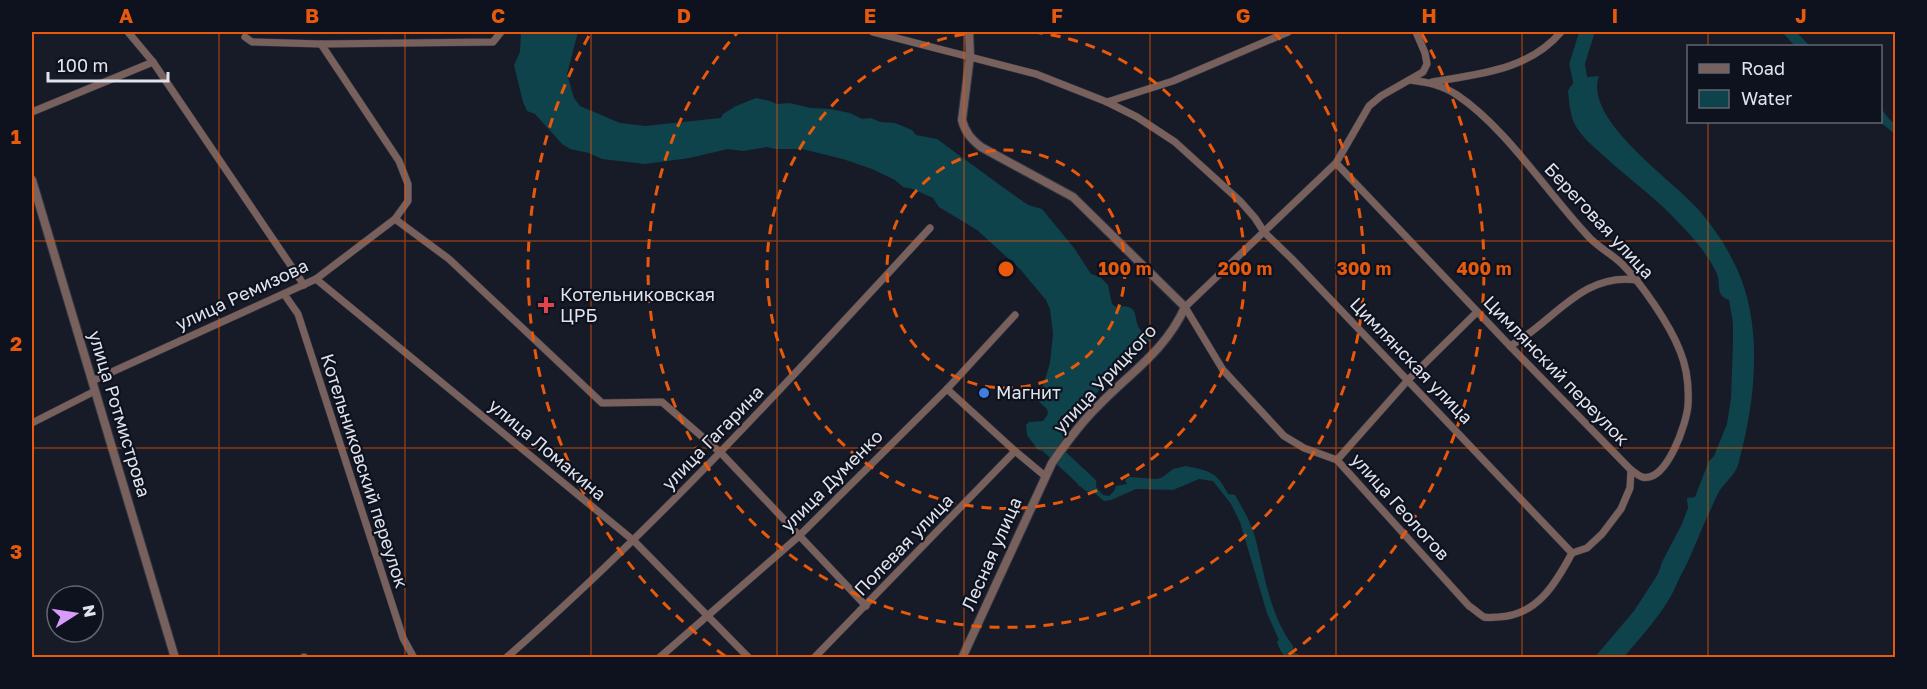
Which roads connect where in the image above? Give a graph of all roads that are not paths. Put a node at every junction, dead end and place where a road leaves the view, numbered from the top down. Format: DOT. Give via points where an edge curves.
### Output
graph roads {
  1 [pos="128,32"];
  2 [pos="501,32"];
  3 [pos="873,32"];
  4 [pos="969,32"];
  5 [pos="1288,32"];
  6 [pos="1416,32"];
  7 [pos="1561,32"];
  8 [pos="245,36"];
  9 [pos="321,44"];
  10 [pos="970,56"];
  11 [pos="153,62"];
  12 [pos="1410,80"];
  13 [pos="1429,82"];
  14 [pos="1107,102"];
  15 [pos="32,111"];
  16 [pos="1336,163"];
  17 [pos="32,180"];
  18 [pos="395,219"];
  19 [pos="930,228"];
  20 [pos="1264,231"];
  21 [pos="316,279"];
  22 [pos="1637,280"];
  23 [pos="304,285"];
  24 [pos="284,294"];
  25 [pos="1185,307"];
  26 [pos="1477,312"];
  27 [pos="1015,315"];
  28 [pos="1510,346"];
  29 [pos="1408,380"];
  30 [pos="92,381"];
  31 [pos="947,389"];
  32 [pos="94,391"];
  33 [pos="32,423"];
  34 [pos="1015,451"];
  35 [pos="721,453"];
  36 [pos="1337,460"];
  37 [pos="1052,463"];
  38 [pos="1631,470"];
  39 [pos="1045,476"];
  40 [pos="798,537"];
  41 [pos="634,541"];
  42 [pos="1572,553"];
  43 [pos="866,606"];
  44 [pos="709,615"];
  45 [pos="175,657"];
  46 [pos="414,657"];
  47 [pos="506,657"];
  48 [pos="659,657"];
  49 [pos="749,657"];
  50 [pos="814,657"];
  51 [pos="962,657"];
  1 -- 11 [label="street"];
  2 -- 9 [label="street" via="493,42"];
  3 -- 10 [label="street, Цимлянская улица"];
  4 -- 10 [label="street"];
  5 -- 14 [label="street" via="1173,81"];
  6 -- 12 [label="street" via="1426,64 1424,72"];
  7 -- 13 [label="street" via="1522,62"];
  8 -- 9 [label="street" via="252,42"];
  9 -- 18 [label="street" via="399,161 408,184 408,201"];
  10 -- 14 [label="street, Цимлянская улица" via="1036,74"];
  10 -- 25 [label="street" via="962,120 972,140 1073,197"];
  11 -- 15 [label="street"];
  11 -- 23 [label="street"];
  12 -- 13 [label="street, Береговая улица"];
  12 -- 16 [label="street" via="1369,106"];
  13 -- 22 [label="street, Береговая улица" via="1456,94 1497,130 1587,236"];
  14 -- 20 [label="street, Цимлянская улица" via="1151,124 1175,142 1240,201"];
  16 -- 20 [label="street"];
  16 -- 26 [label="street, Цимлянский переулок"];
  17 -- 30 [label="street, улица Ротмистрова"];
  18 -- 21 [label="street, улица Ремизова"];
  18 -- 35 [label="street" via="448,259 602,402 662,402"];
  19 -- 35 [label="street, улица Гагарина"];
  20 -- 25 [label="street"];
  20 -- 29 [label="street, Цимлянская улица"];
  21 -- 23 [label="street, улица Ремизова"];
  21 -- 41 [label="street, улица Ломакина"];
  22 -- 28 [label="street" via="1617,278 1594,286 1555,310 1528,336"];
  22 -- 38 [label="street, Береговая улица" via="1680,349 1688,405 1685,426 1662,467 1647,477"];
  23 -- 24 [label="street, улица Ремизова"];
  24 -- 30 [label="street, улица Ремизова"];
  24 -- 46 [label="street, Котельниковский переулок" via="298,314 403,639"];
  25 -- 36 [label="street, улица Геологов" via="1223,370 1284,436"];
  25 -- 37 [label="street, улица Урицкого" via="1161,346 1098,405"];
  26 -- 28 [label="street, Цимлянский переулок"];
  26 -- 29 [label="street"];
  27 -- 31 [label="street, улица Думенко"];
  28 -- 38 [label="street, Цимлянский переулок"];
  29 -- 36 [label="street"];
  29 -- 42 [label="street, Цимлянская улица"];
  30 -- 32 [label="street, улица Ротмистрова"];
  31 -- 34 [label="street"];
  31 -- 40 [label="street, улица Думенко"];
  32 -- 33 [label="street"];
  32 -- 45 [label="street, улица Ротмистрова"];
  34 -- 39 [label="street"];
  34 -- 43 [label="street, Полевая улица"];
  35 -- 40 [label="street"];
  35 -- 41 [label="street, улица Гагарина"];
  36 -- 42 [label="street, улица Геологов" via="1469,606 1485,617 1507,617 1544,598"];
  37 -- 39 [label="street, Лесная улица"];
  38 -- 42 [label="street" via="1630,488 1622,509 1587,548"];
  39 -- 51 [label="street, Лесная улица"];
  40 -- 43 [label="street"];
  40 -- 44 [label="street, улица Думенко"];
  41 -- 44 [label="street, улица Ломакина"];
  41 -- 47 [label="street, улица Гагарина"];
  43 -- 50 [label="street, Полевая улица"];
  44 -- 48 [label="street, улица Думенко"];
  44 -- 49 [label="street, улица Ломакина"];
}
